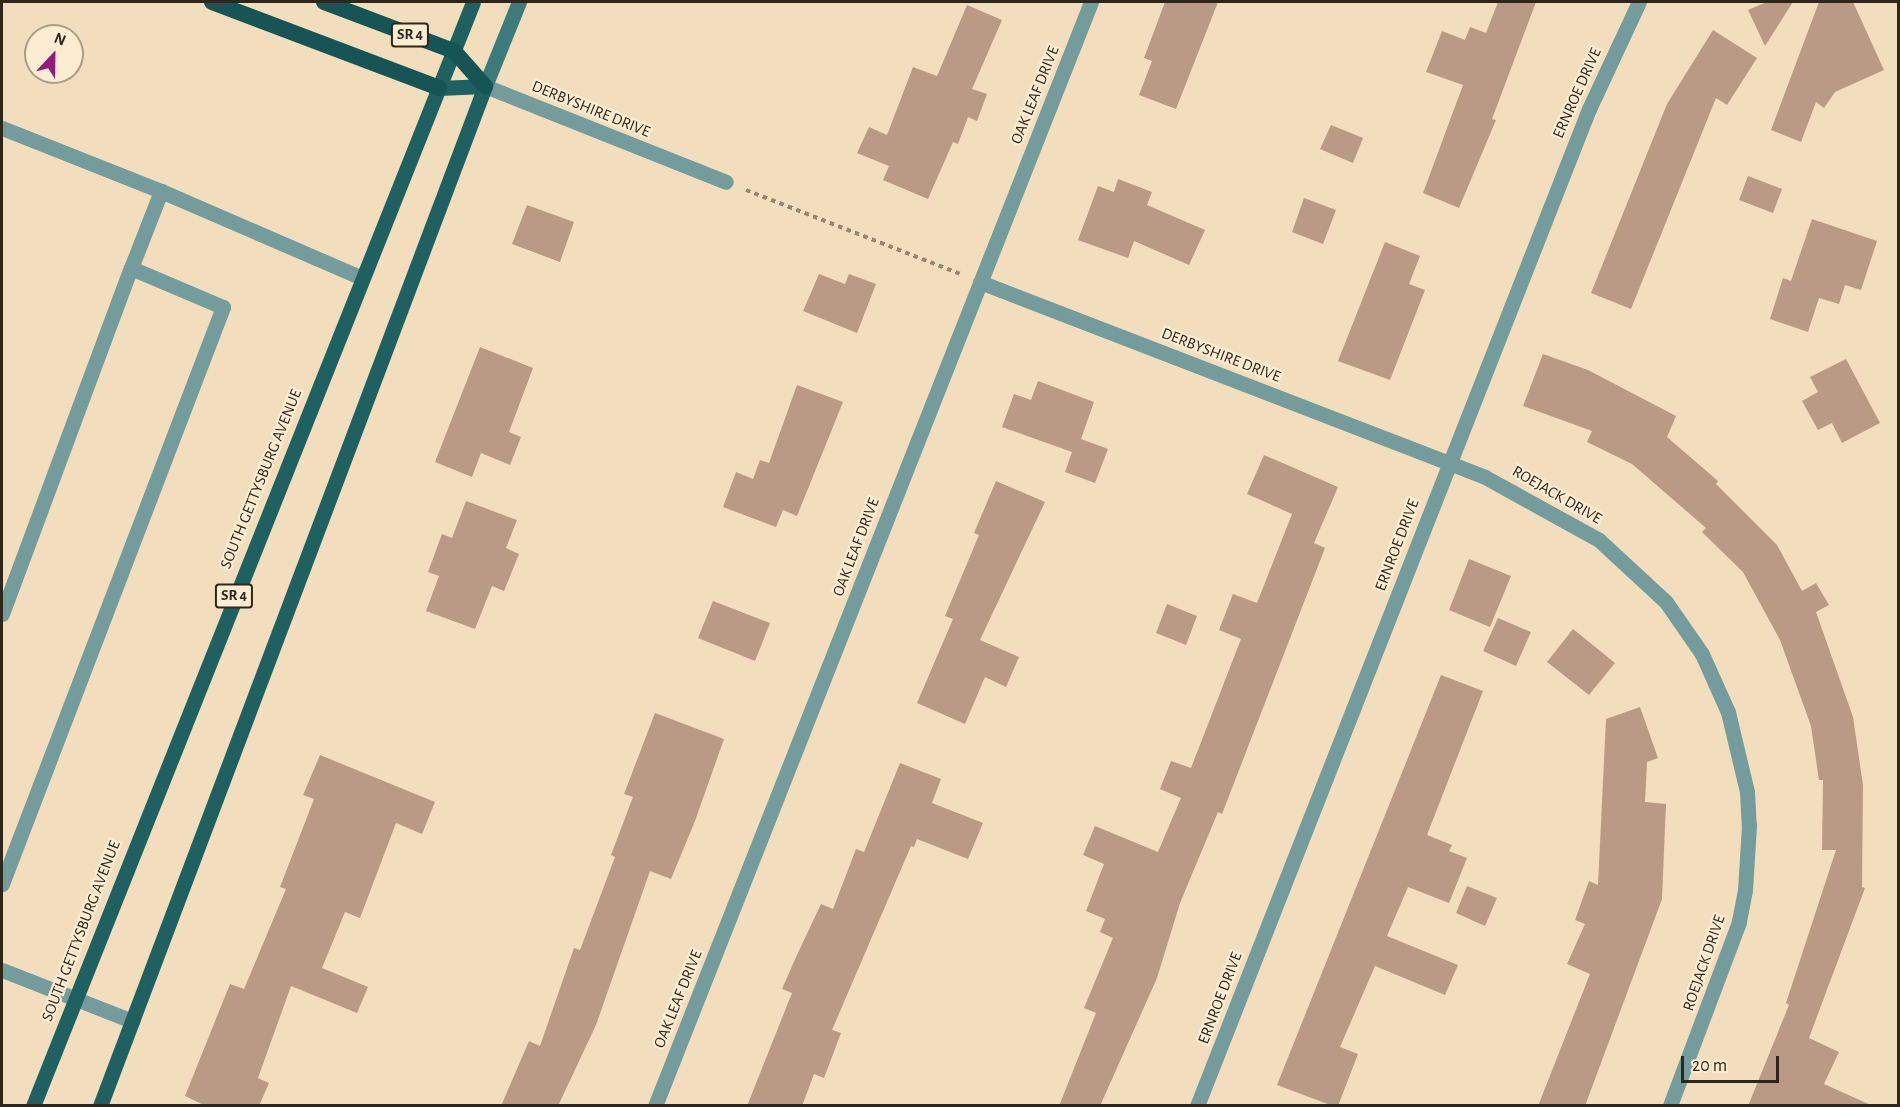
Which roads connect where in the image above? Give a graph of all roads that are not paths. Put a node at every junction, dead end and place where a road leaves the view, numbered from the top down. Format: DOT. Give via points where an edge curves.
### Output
graph roads {
  1 [pos="212,2"];
  2 [pos="324,2"];
  3 [pos="473,2"];
  4 [pos="519,2"];
  5 [pos="1091,2"];
  6 [pos="1639,2"];
  7 [pos="454,51"];
  8 [pos="485,86"];
  9 [pos="439,88"];
  10 [pos="2,128"];
  11 [pos="726,182"];
  12 [pos="161,191"];
  13 [pos="130,268"];
  14 [pos="362,278"];
  15 [pos="980,282"];
  16 [pos="1449,462"];
  17 [pos="2,614"];
  18 [pos="2,884"];
  19 [pos="2,970"];
  20 [pos="73,999"];
  21 [pos="132,1021"];
  22 [pos="33,1106"];
  23 [pos="100,1106"];
  24 [pos="655,1106"];
  25 [pos="1197,1106"];
  26 [pos="1670,1106"];
  1 -- 9 [label="highway"];
  2 -- 7 [label="highway, SR 4"];
  3 -- 7 [label="main road, SOUTH GETTYSBURG AVENUE / SR 4"];
  4 -- 8 [label="main road"];
  5 -- 15 [label="street, OAK LEAF DRIVE"];
  6 -- 16 [label="street, ERNROE DRIVE" via="1588,109"];
  7 -- 8 [label="highway, SR 4"];
  7 -- 9 [label="main road, SOUTH GETTYSBURG AVENUE / SR 4"];
  8 -- 9 [label="main road, DERBYSHIRE DRIVE"];
  8 -- 11 [label="street, DERBYSHIRE DRIVE"];
  8 -- 21 [label="main road"];
  9 -- 14 [label="main road, SOUTH GETTYSBURG AVENUE / SR 4"];
  10 -- 12 [label="street"];
  12 -- 13 [label="street"];
  12 -- 14 [label="street"];
  13 -- 17 [label="street"];
  13 -- 18 [label="street" via="223,307"];
  14 -- 20 [label="main road, SOUTH GETTYSBURG AVENUE / SR 4"];
  15 -- 16 [label="street, DERBYSHIRE DRIVE"];
  15 -- 24 [label="street, OAK LEAF DRIVE"];
  16 -- 25 [label="street, ERNROE DRIVE"];
  16 -- 26 [label="street, ROEJACK DRIVE" via="1562,516 1645,578 1702,654 1728,712 1747,792 1746,890 1730,953"];
  19 -- 20 [label="street"];
  20 -- 21 [label="street"];
  20 -- 22 [label="main road, SOUTH GETTYSBURG AVENUE / SR 4"];
  21 -- 23 [label="main road"];
}
